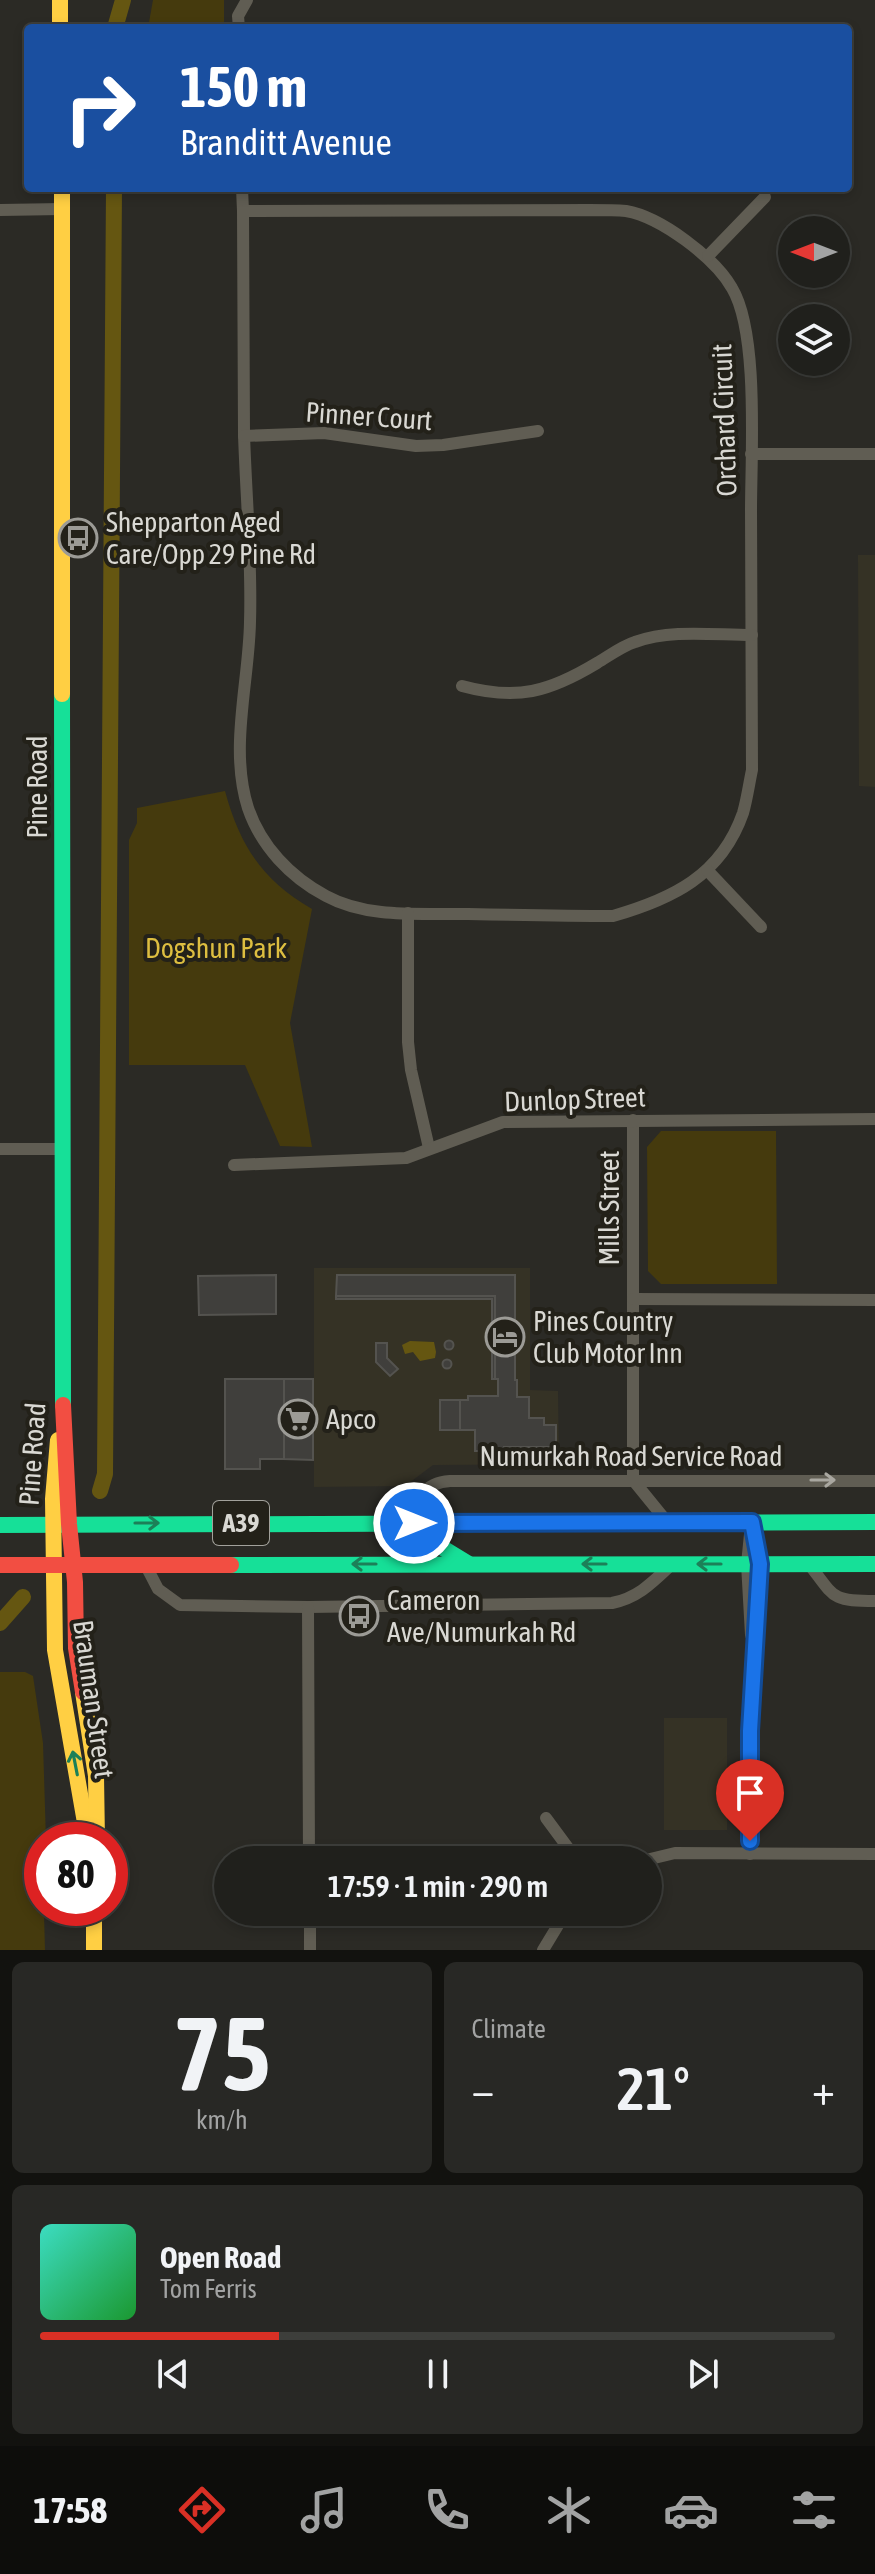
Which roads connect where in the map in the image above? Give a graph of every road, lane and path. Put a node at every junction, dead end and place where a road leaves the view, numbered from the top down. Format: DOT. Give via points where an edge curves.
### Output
graph roads {
  1 [pos="60,0"];
  2 [pos="247,0"];
  3 [pos="60,24"];
  4 [pos="239,24"];
  5 [pos="62,192"];
  6 [pos="242,192"];
  7 [pos="765,197"];
  8 [pos="62,209"];
  9 [pos="0,210"];
  10 [pos="243,211"];
  11 [pos="708,256"];
  12 [pos="538,431"];
  13 [pos="244,436"];
  14 [pos="751,454"];
  15 [pos="875,454"];
  16 [pos="752,635"];
  17 [pos="462,686"];
  18 [pos="707,870"];
  19 [pos="408,913"];
  20 [pos="761,927"];
  21 [pos="875,1119"];
  22 [pos="633,1120"];
  23 [pos="429,1148"];
  24 [pos="0,1149"];
  25 [pos="64,1149"];
  26 [pos="234,1165"];
  27 [pos="633,1299"];
  28 [pos="875,1300"];
  29 [pos="633,1480"];
  30 [pos="875,1481"];
  31 [pos="752,1522"];
  32 [pos="875,1522"];
  33 [pos="414,1523"];
  34 [pos="668,1523"];
  35 [pos="0,1525"];
  36 [pos="61,1525"];
  37 [pos="55,1564"];
  38 [pos="74,1564"];
  39 [pos="145,1564"];
  40 [pos="470,1564"];
  41 [pos="672,1564"];
  42 [pos="753,1564"];
  43 [pos="809,1564"];
  44 [pos="875,1564"];
  45 [pos="0,1565"];
  46 [pos="875,1601"];
  47 [pos="308,1607"];
  48 [pos="76,1648"];
  49 [pos="55,1650"];
  50 [pos="546,1818"];
  51 [pos="85,1822"];
  52 [pos="97,1822"];
  53 [pos="309,1846"];
  54 [pos="567,1846"];
  55 [pos="750,1854"];
  56 [pos="875,1854"];
  57 [pos="662,1856"];
  58 [pos="94,1926"];
  59 [pos="310,1926"];
  60 [pos="558,1926"];
  61 [pos="94,1950"];
  62 [pos="310,1950"];
  63 [pos="543,1950"];
  1 -- 3 [label="main road"];
  2 -- 4 [label="street"];
  5 -- 8 [label="main road, Pine Road"];
  6 -- 10 [label="street"];
  7 -- 11 [label="street"];
  8 -- 9 [label="street"];
  8 -- 25 [label="main road, Pine Road"];
  10 -- 11 [label="street, Orchard Circuit" via="629,212"];
  10 -- 13 [label="street, Orchard Circuit"];
  11 -- 14 [label="street, Orchard Circuit" via="733,289 749,347"];
  12 -- 13 [label="street, Pinner Court" via="416,446 324,433"];
  13 -- 19 [label="street, Orchard Circuit" via="250,622 240,758 249,809 262,838 301,882 355,908"];
  14 -- 15 [label="street"];
  14 -- 16 [label="street, Orchard Circuit"];
  16 -- 17 [label="street" via="666,634 633,642 538,692 488,693"];
  16 -- 18 [label="street, Orchard Circuit" via="752,770 742,813"];
  18 -- 19 [label="street, Orchard Circuit" via="681,891 613,916"];
  18 -- 20 [label="street"];
  19 -- 23 [label="street" via="408,1042"];
  21 -- 22 [label="street, Dunlop Street"];
  22 -- 23 [label="street, Dunlop Street" via="503,1122"];
  22 -- 27 [label="street, Mills Street"];
  23 -- 26 [label="street, Dunlop Street" via="406,1158"];
  24 -- 25 [label="street"];
  25 -- 36 [label="main road, Pine Road"];
  27 -- 28 [label="street"];
  27 -- 29 [label="street, Mills Street"];
  29 -- 30 [label="street, Numurkah Road Service Road, one-way"];
  29 -- 33 [label="street, Numurkah Road Service Road" via="441,1482 424,1490"];
  29 -- 34 [label="street"];
  31 -- 32 [label="main road, A39"];
  31 -- 34 [label="main road, A39"];
  31 -- 42 [label="street"];
  33 -- 34 [label="main road, A39"];
  36 -- 33 [label="main road, A39, one-way"];
  33 -- 40 [label="main road" via="428,1539"];
  35 -- 36 [label="main road, A39"];
  36 -- 37 [label="main road, Brauman Street"];
  36 -- 38 [label="main road, Brauman Street"];
  37 -- 38 [label="main road, A39"];
  37 -- 45 [label="main road, A39"];
  37 -- 49 [label="main road, Brauman Street"];
  38 -- 39 [label="main road, A39"];
  38 -- 48 [label="main road, Brauman Street"];
  40 -- 39 [label="main road, A39, one-way"];
  39 -- 47 [label="street" via="158,1589 180,1605"];
  41 -- 40 [label="main road, A39, one-way"];
  42 -- 41 [label="main road, A39, one-way"];
  41 -- 47 [label="street" via="639,1594 612,1603"];
  42 -- 43 [label="main road, A39"];
  42 -- 55 [label="street" via="759,1614 750,1731"];
  43 -- 44 [label="main road, A39"];
  43 -- 46 [label="street" via="842,1601"];
  47 -- 53 [label="street"];
  48 -- 49 [label="main road"];
  48 -- 52 [label="main road, Brauman Street" via="96,1776"];
  51 -- 49 [label="main road, Brauman Street, one-way"];
  50 -- 54 [label="street"];
  55 -- 56 [label="street"];
  55 -- 57 [label="street"];
  58 -- 61 [label="main road"];
  59 -- 62 [label="street"];
  60 -- 63 [label="street"];
}
